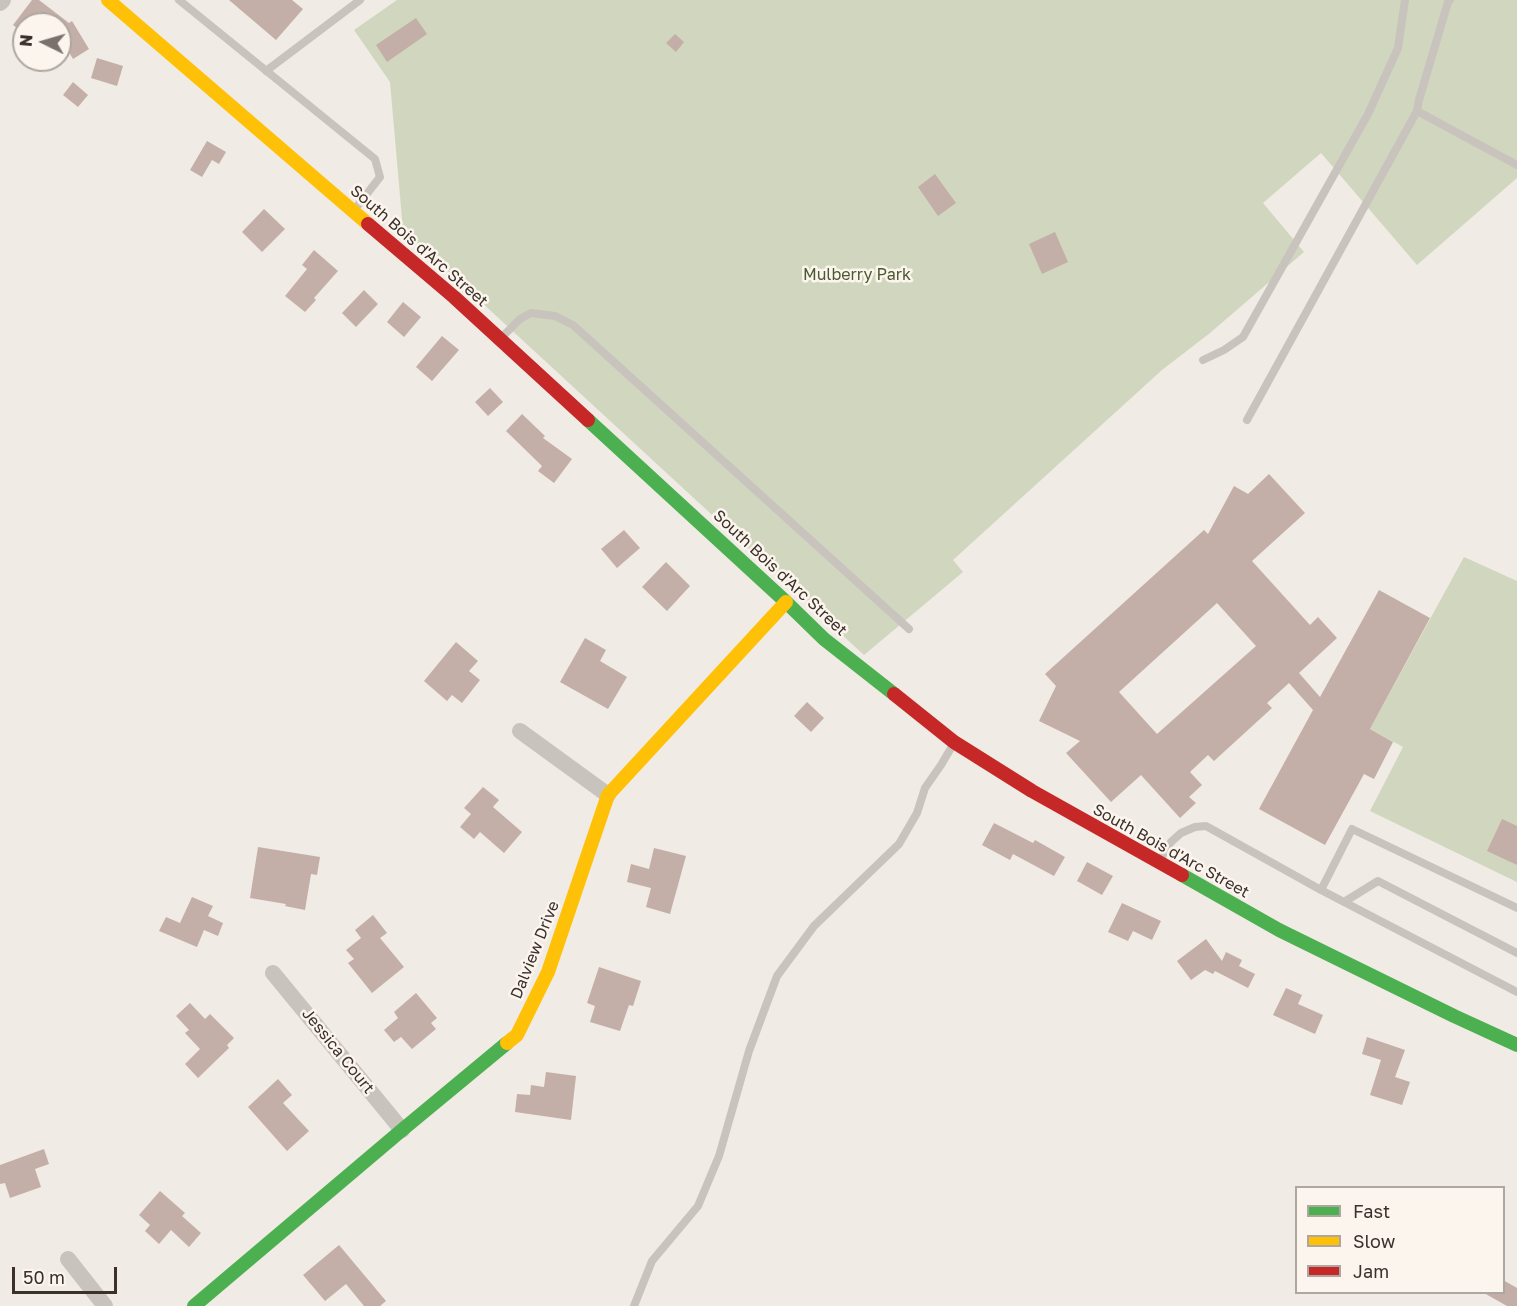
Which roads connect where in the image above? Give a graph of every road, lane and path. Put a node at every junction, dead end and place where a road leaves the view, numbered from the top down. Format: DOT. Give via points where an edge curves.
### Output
graph roads {
  1 [pos="108,0"];
  2 [pos="178,0"];
  3 [pos="360,0"];
  4 [pos="1405,0"];
  5 [pos="1450,0"];
  6 [pos="267,71"];
  7 [pos="1417,111"];
  8 [pos="1517,165"];
  9 [pos="354,211"];
  10 [pos="500,339"];
  11 [pos="1203,360"];
  12 [pos="1247,420"];
  13 [pos="786,602"];
  14 [pos="909,629"];
  15 [pos="520,732"];
  16 [pos="954,742"];
  17 [pos="608,795"];
  18 [pos="1158,863"];
  19 [pos="1321,890"];
  20 [pos="1344,902"];
  21 [pos="1517,908"];
  22 [pos="1517,953"];
  23 [pos="273,973"];
  24 [pos="1517,992"];
  25 [pos="1517,1045"];
  26 [pos="402,1130"];
  27 [pos="68,1259"];
  28 [pos="105,1306"];
  29 [pos="194,1306"];
  30 [pos="634,1306"];
  1 -- 9 [label="main road, South Bois d'Arc Street"];
  2 -- 6 [label="lane"];
  3 -- 6 [label="lane"];
  4 -- 11 [label="lane" via="1398,48 1368,114 1243,337"];
  5 -- 7 [label="lane"];
  6 -- 9 [label="lane" via="375,159 380,177"];
  7 -- 8 [label="lane"];
  7 -- 12 [label="lane"];
  9 -- 10 [label="main road, South Bois d'Arc Street"];
  10 -- 13 [label="main road, South Bois d'Arc Street"];
  10 -- 14 [label="lane" via="531,313 555,316 573,325"];
  13 -- 16 [label="main road, South Bois d'Arc Street" via="824,639"];
  13 -- 17 [label="main road, Dalview Drive"];
  15 -- 17 [label="street"];
  16 -- 18 [label="main road, South Bois d'Arc Street"];
  16 -- 30 [label="lane" via="925,788 917,813 899,844 814,926 777,976 749,1051 719,1156 698,1206 652,1261"];
  17 -- 26 [label="main road, Dalview Drive" via="548,972 517,1035"];
  18 -- 19 [label="lane" via="1170,842 1181,833 1206,826"];
  18 -- 25 [label="main road, South Bois d'Arc Street" via="1279,930"];
  19 -- 20 [label="lane"];
  19 -- 21 [label="lane" via="1352,830"];
  20 -- 22 [label="lane" via="1378,881"];
  20 -- 24 [label="lane"];
  23 -- 26 [label="street, Jessica Court"];
  26 -- 29 [label="main road, Dalview Drive"];
  27 -- 28 [label="street"];
}
